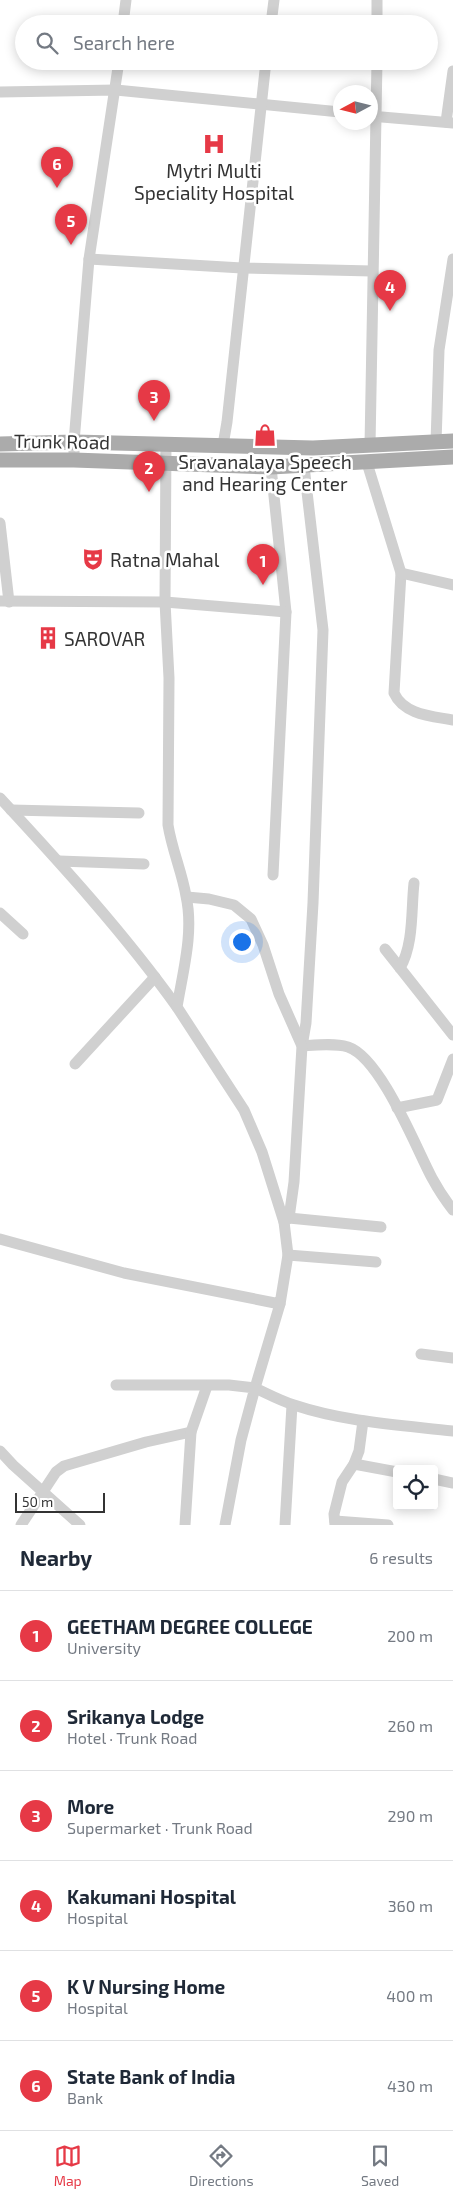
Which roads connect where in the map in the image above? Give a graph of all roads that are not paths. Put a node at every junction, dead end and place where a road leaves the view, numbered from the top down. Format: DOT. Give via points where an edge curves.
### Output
graph roads {
  1 [pos="126,0"];
  2 [pos="274,0"];
  3 [pos="377,0"];
  4 [pos="124,15"];
  5 [pos="272,15"];
  6 [pos="377,15"];
  7 [pos="118,70"];
  8 [pos="265,70"];
  9 [pos="377,70"];
  10 [pos="453,71"];
  11 [pos="376,85"];
  12 [pos="116,90"];
  13 [pos="0,92"];
  14 [pos="260,103"];
  15 [pos="333,111"];
  16 [pos="378,116"];
  17 [pos="450,122"];
  18 [pos="374,130"];
  19 [pos="89,259"];
  20 [pos="453,259"];
  21 [pos="242,268"];
  22 [pos="372,271"];
  23 [pos="74,442"];
  24 [pos="453,442"];
  25 [pos="436,443"];
  26 [pos="0,444"];
  27 [pos="166,444"];
  28 [pos="223,444"];
  29 [pos="370,446"];
  30 [pos="453,457"];
  31 [pos="0,460"];
  32 [pos="74,460"];
  33 [pos="367,463"];
  34 [pos="167,464"];
  35 [pos="304,466"];
  36 [pos="271,467"];
  37 [pos="0,523"];
  38 [pos="401,573"];
  39 [pos="453,585"];
  40 [pos="4,601"];
  41 [pos="164,602"];
  42 [pos="286,612"];
  43 [pos="453,720"];
  44 [pos="0,798"];
  45 [pos="11,810"];
  46 [pos="139,813"];
  47 [pos="59,861"];
  48 [pos="144,864"];
  49 [pos="273,875"];
  50 [pos="414,883"];
  51 [pos="187,897"];
  52 [pos="0,913"];
  53 [pos="23,934"];
  54 [pos="385,949"];
  55 [pos="400,968"];
  56 [pos="155,977"];
  57 [pos="177,1007"];
  58 [pos="453,1035"];
  59 [pos="302,1046"];
  60 [pos="453,1059"];
  61 [pos="75,1064"];
  62 [pos="397,1108"];
  63 [pos="453,1210"];
  64 [pos="286,1220"];
  65 [pos="381,1227"];
  66 [pos="0,1239"];
  67 [pos="288,1255"];
  68 [pos="376,1262"];
  69 [pos="280,1304"];
  70 [pos="421,1354"];
  71 [pos="453,1358"];
  72 [pos="116,1385"];
  73 [pos="207,1386"];
  74 [pos="255,1388"];
  75 [pos="292,1405"];
  76 [pos="363,1421"];
  77 [pos="453,1431"];
  78 [pos="191,1432"];
  79 [pos="0,1450"];
  80 [pos="354,1464"];
  81 [pos="393,1471"];
  82 [pos="438,1480"];
  83 [pos="453,1483"];
  84 [pos="44,1491"];
  85 [pos="335,1523"];
  86 [pos="20,1525"];
  87 [pos="80,1525"];
  88 [pos="185,1525"];
  89 [pos="225,1525"];
  90 [pos="285,1525"];
  91 [pos="388,1525"];
  1 -- 4 [label="street"];
  2 -- 5 [label="street"];
  3 -- 6 [label="street"];
  7 -- 12 [label="street"];
  8 -- 14 [label="street"];
  9 -- 11 [label="street"];
  10 -- 17 [label="street"];
  12 -- 13 [label="street"];
  12 -- 14 [label="street"];
  12 -- 19 [label="street"];
  14 -- 15 [label="street"];
  14 -- 21 [label="street"];
  16 -- 17 [label="street"];
  18 -- 22 [label="street"];
  19 -- 21 [label="street"];
  19 -- 23 [label="street"];
  20 -- 25 [label="street" via="439,350"];
  21 -- 22 [label="street"];
  21 -- 28 [label="street" via="228,422"];
  22 -- 29 [label="street"];
  23 -- 26 [label="main road"];
  23 -- 27 [label="main road"];
  23 -- 32 [label="street"];
  24 -- 25 [label="main road"];
  25 -- 29 [label="main road"];
  27 -- 28 [label="main road"];
  27 -- 34 [label="street"];
  28 -- 29 [label="main road" via="313,448"];
  30 -- 33 [label="main road, Trunk Road"];
  31 -- 32 [label="main road, Trunk Road"];
  32 -- 34 [label="main road, Trunk Road"];
  33 -- 35 [label="main road, Trunk Road"];
  33 -- 38 [label="street"];
  34 -- 36 [label="main road, Trunk Road"];
  34 -- 41 [label="street"];
  35 -- 36 [label="main road, Trunk Road"];
  35 -- 59 [label="street" via="323,630 313,903"];
  36 -- 42 [label="street"];
  37 -- 40 [label="street"];
  38 -- 39 [label="street"];
  38 -- 43 [label="street" via="394,693 402,705 425,715"];
  40 -- 41 [label="street"];
  41 -- 42 [label="street"];
  41 -- 51 [label="street" via="170,678 168,826"];
  42 -- 49 [label="street"];
  44 -- 45 [label="street"];
  45 -- 46 [label="street"];
  45 -- 47 [label="street"];
  47 -- 48 [label="street"];
  47 -- 56 [label="street"];
  50 -- 55 [label="street" via="408,947"];
  51 -- 57 [label="street" via="189,928"];
  51 -- 59 [label="street" via="234,905 251,919 278,994"];
  52 -- 53 [label="street"];
  54 -- 55 [label="street"];
  55 -- 58 [label="street"];
  56 -- 57 [label="street"];
  56 -- 61 [label="street"];
  57 -- 64 [label="street" via="244,1110"];
  59 -- 62 [label="street" via="328,1044 348,1047 359,1053 380,1078"];
  59 -- 64 [label="street" via="294,1182"];
  60 -- 62 [label="street" via="437,1100"];
  62 -- 63 [label="street" via="432,1178"];
  64 -- 65 [label="street"];
  64 -- 67 [label="street"];
  66 -- 69 [label="street" via="124,1273"];
  67 -- 68 [label="street"];
  67 -- 69 [label="street"];
  69 -- 74 [label="street"];
  70 -- 71 [label="street"];
  72 -- 73 [label="street"];
  73 -- 74 [label="street"];
  73 -- 78 [label="street"];
  74 -- 75 [label="street"];
  74 -- 89 [label="street" via="241,1440"];
  75 -- 76 [label="street"];
  75 -- 90 [label="street"];
  76 -- 77 [label="street"];
  76 -- 80 [label="street"];
  78 -- 84 [label="street" via="72,1463 56,1472"];
  78 -- 88 [label="street"];
  79 -- 84 [label="street"];
  80 -- 81 [label="street"];
  80 -- 85 [label="street" via="342,1482 335,1508"];
  82 -- 83 [label="street"];
  84 -- 86 [label="street"];
  84 -- 87 [label="street"];
  85 -- 91 [label="street"];
}
